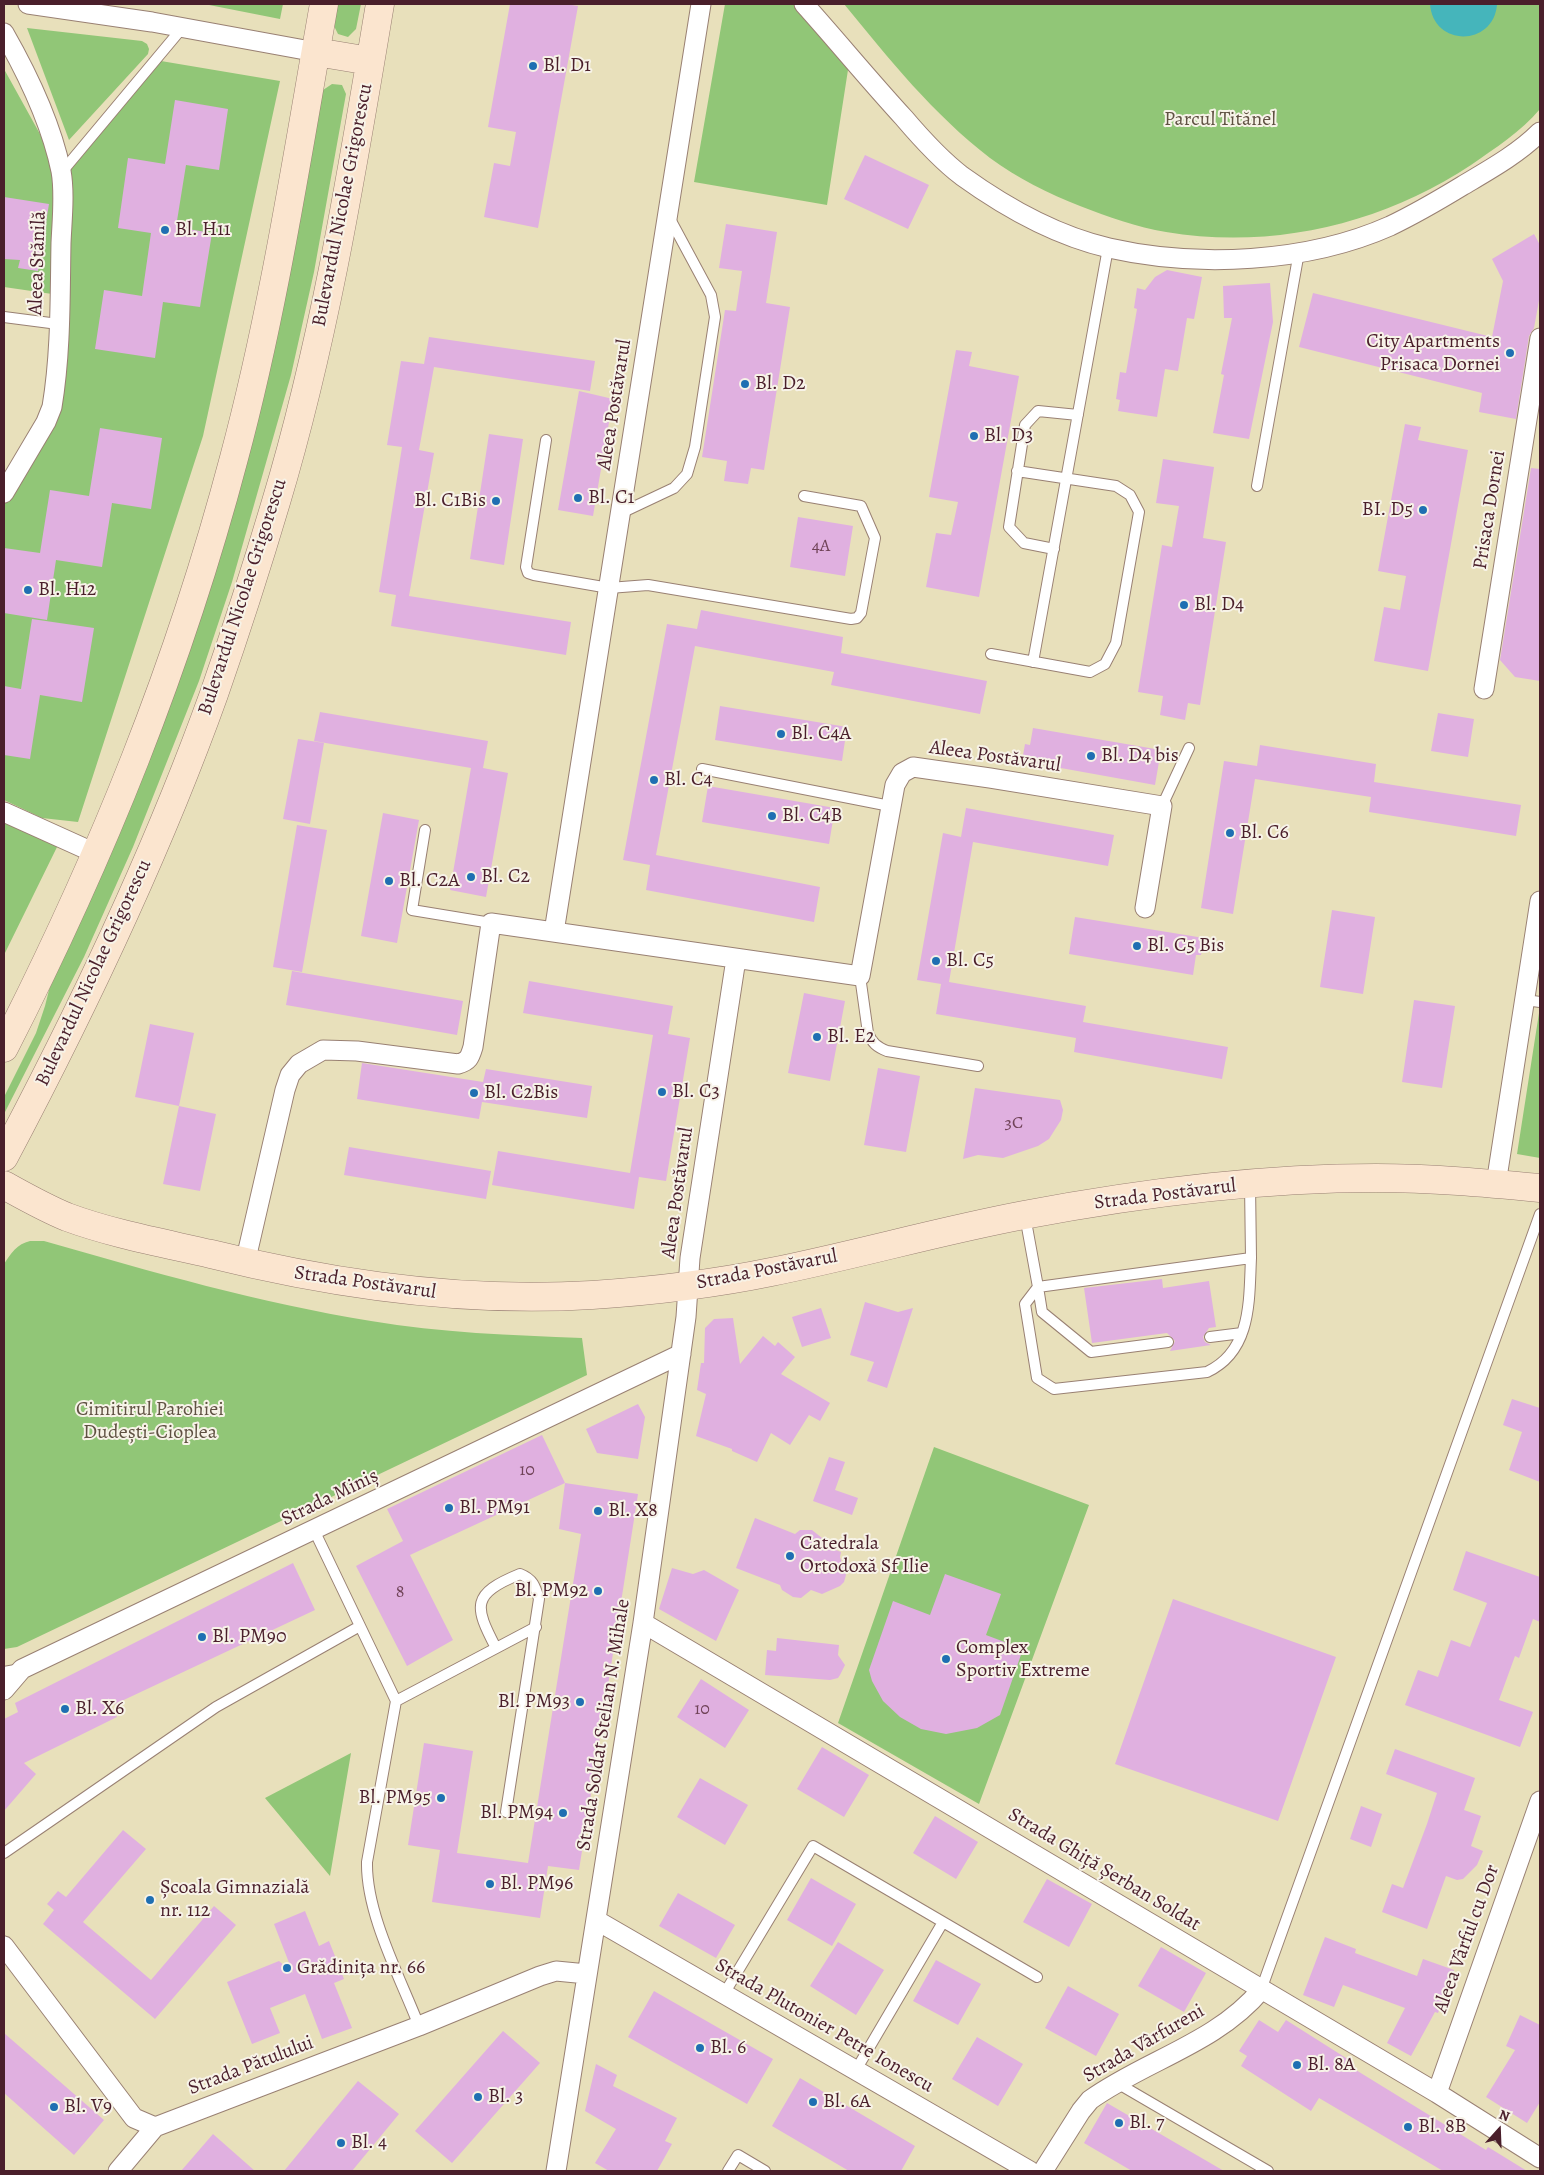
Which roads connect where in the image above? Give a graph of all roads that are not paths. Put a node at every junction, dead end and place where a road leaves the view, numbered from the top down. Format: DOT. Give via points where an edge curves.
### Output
graph roads {
  1 [pos="28,4"];
  2 [pos="142,4"];
  3 [pos="324,4"];
  4 [pos="380,4"];
  5 [pos="701,4"];
  6 [pos="804,4"];
  7 [pos="152,22"];
  8 [pos="183,28"];
  9 [pos="4,33"];
  10 [pos="316,52"];
  11 [pos="370,61"];
  12 [pos="1540,132"];
  13 [pos="61,173"];
  14 [pos="668,214"];
  15 [pos="1108,248"];
  16 [pos="1299,252"];
  17 [pos="4,316"];
  18 [pos="58,324"];
  19 [pos="1540,338"];
  20 [pos="1078,415"];
  21 [pos="1534,421"];
  22 [pos="546,440"];
  23 [pos="1017,471"];
  24 [pos="1067,477"];
  25 [pos="1257,486"];
  26 [pos="4,492"];
  27 [pos="804,496"];
  28 [pos="621,513"];
  29 [pos="1054,549"];
  30 [pos="609,588"];
  31 [pos="991,654"];
  32 [pos="1033,662"];
  33 [pos="1484,689"];
  34 [pos="1189,748"];
  35 [pos="702,769"];
  36 [pos="890,806"];
  37 [pos="1162,806"];
  38 [pos="4,812"];
  39 [pos="425,830"];
  40 [pos="97,854"];
  41 [pos="1540,901"];
  42 [pos="1145,908"];
  43 [pos="491,923"];
  44 [pos="554,932"];
  45 [pos="736,959"];
  46 [pos="860,976"];
  47 [pos="1532,1001"];
  48 [pos="4,1048"];
  49 [pos="978,1066"];
  50 [pos="4,1157"];
  51 [pos="1250,1184"];
  52 [pos="1496,1184"];
  53 [pos="4,1185"];
  54 [pos="1540,1188"];
  55 [pos="1540,1214"];
  56 [pos="1025,1215"];
  57 [pos="1251,1258"];
  58 [pos="245,1263"];
  59 [pos="688,1286"];
  60 [pos="1038,1287"];
  61 [pos="1242,1333"];
  62 [pos="1210,1337"];
  63 [pos="1168,1342"];
  64 [pos="681,1354"];
  65 [pos="314,1530"];
  66 [pos="643,1623"];
  67 [pos="360,1626"];
  68 [pos="536,1627"];
  69 [pos="496,1648"];
  70 [pos="13,1670"];
  71 [pos="4,1690"];
  72 [pos="396,1700"];
  73 [pos="1540,1801"];
  74 [pos="506,1812"];
  75 [pos="4,1853"];
  76 [pos="596,1920"];
  77 [pos="943,1922"];
  78 [pos="4,1946"];
  79 [pos="587,1974"];
  80 [pos="1037,1977"];
  81 [pos="1261,1990"];
  82 [pos="724,1994"];
  83 [pos="419,2026"];
  84 [pos="856,2070"];
  85 [pos="1117,2083"];
  86 [pos="1437,2093"];
  87 [pos="155,2127"];
  88 [pos="1540,2158"];
  89 [pos="118,2171"];
  90 [pos="556,2171"];
  91 [pos="728,2171"];
  92 [pos="765,2171"];
  93 [pos="1030,2171"];
  94 [pos="1043,2171"];
  95 [pos="1268,2171"];
  1 -- 7 [label="street"];
  2 -- 7 [label="street"];
  3 -- 10 [label="main road"];
  4 -- 11 [label="main road, Bulevardul Nicolae Grigorescu"];
  5 -- 14 [label="street, Aleea Postăvarul"];
  6 -- 15 [label="street" via="914,130 959,174 1026,215"];
  7 -- 8 [label="street"];
  8 -- 10 [label="street"];
  8 -- 13 [label="lane"];
  9 -- 13 [label="street, Aleea Stănilă" via="44,118"];
  10 -- 11 [label="main road"];
  10 -- 40 [label="main road" via="280,253 234,460 167,677"];
  11 -- 50 [label="main road, Bulevardul Nicolae Grigorescu" via="311,368 276,500 216,686 128,905 78,1014"];
  12 -- 16 [label="street" via="1499,164 1389,226 1354,239"];
  13 -- 18 [label="street, Aleea Stănilă"];
  14 -- 28 [label="street, Aleea Postăvarul"];
  14 -- 28 [label="lane" via="711,295 715,318 695,447 687,474 674,488"];
  15 -- 16 [label="street" via="1172,258 1212,259"];
  15 -- 20 [label="lane"];
  16 -- 25 [label="lane"];
  17 -- 18 [label="lane"];
  18 -- 26 [label="street, Aleea Stănilă" via="52,407"];
  19 -- 21 [label="street, Prisaca Dornei"];
  20 -- 23 [label="lane" via="1038,411 1025,425"];
  20 -- 24 [label="lane"];
  21 -- 33 [label="street, Prisaca Dornei"];
  22 -- 30 [label="lane" via="526,567 528,573"];
  23 -- 24 [label="lane"];
  23 -- 29 [label="lane" via="1009,527 1024,544"];
  24 -- 29 [label="lane"];
  24 -- 32 [label="lane" via="1116,486 1130,496 1138,512 1116,643 1105,664 1090,672"];
  27 -- 30 [label="lane" via="861,506 875,538 861,613 857,618 648,585"];
  28 -- 30 [label="street, Aleea Postăvarul"];
  29 -- 32 [label="lane"];
  30 -- 44 [label="street, Aleea Postăvarul"];
  31 -- 32 [label="lane"];
  34 -- 37 [label="lane"];
  35 -- 36 [label="lane"];
  36 -- 37 [label="street, Aleea Postăvarul" via="898,779 913,768"];
  36 -- 46 [label="street, Aleea Postăvarul"];
  37 -- 42 [label="street"];
  38 -- 40 [label="street"];
  39 -- 43 [label="lane" via="412,910"];
  40 -- 48 [label="main road"];
  41 -- 47 [label="street"];
  43 -- 44 [label="street"];
  43 -- 58 [label="street" via="473,1047 465,1062 458,1064 357,1051 323,1050 299,1064 290,1074"];
  44 -- 45 [label="street"];
  45 -- 46 [label="street"];
  45 -- 59 [label="street, Aleea Postăvarul"];
  46 -- 49 [label="lane" via="868,1033 877,1047"];
  47 -- 52 [label="street"];
  51 -- 52 [label="main road, Strada Postăvarul" via="1374,1178"];
  51 -- 56 [label="main road, Strada Postăvarul" via="1164,1192"];
  51 -- 57 [label="lane"];
  52 -- 54 [label="main road, Strada Postăvarul"];
  53 -- 58 [label="main road, Strada Postăvarul" via="69,1217"];
  55 -- 81 [label="lane"];
  56 -- 59 [label="main road, Strada Postăvarul" via="774,1272"];
  56 -- 60 [label="lane"];
  57 -- 60 [label="lane"];
  57 -- 61 [label="lane" via="1249,1314"];
  58 -- 59 [label="main road, Strada Postăvarul" via="338,1282 442,1294 592,1295"];
  59 -- 64 [label="street, Strada Soldat Stelian N. Mihale"];
  60 -- 61 [label="lane" via="1025,1304 1037,1378 1054,1389 1207,1372 1223,1362"];
  60 -- 63 [label="lane" via="1042,1312 1091,1352"];
  61 -- 62 [label="lane"];
  64 -- 65 [label="street, Strada Miniș"];
  64 -- 66 [label="street, Strada Soldat Stelian N. Mihale"];
  65 -- 67 [label="lane"];
  65 -- 70 [label="street, Strada Miniș"];
  66 -- 76 [label="street, Strada Soldat Stelian N. Mihale"];
  66 -- 81 [label="street, Strada Ghiță Șerban Soldat"];
  67 -- 72 [label="lane"];
  67 -- 75 [label="lane" via="216,1707"];
  68 -- 69 [label="lane"];
  68 -- 69 [label="lane" via="539,1599 535,1586 520,1574 503,1581 488,1592 479,1606 482,1621"];
  68 -- 74 [label="lane"];
  69 -- 72 [label="lane"];
  70 -- 71 [label="street, Strada Miniș"];
  72 -- 83 [label="lane" via="367,1874 372,1908"];
  73 -- 86 [label="street, Aleea Vârful cu Dor"];
  76 -- 79 [label="street, Strada Soldat Stelian N. Mihale"];
  76 -- 82 [label="street, Strada Plutonier Petre Ionescu"];
  77 -- 80 [label="lane"];
  77 -- 82 [label="lane" via="813,1846"];
  77 -- 84 [label="lane"];
  78 -- 87 [label="street" via="134,2118"];
  79 -- 83 [label="street, Strada Pătulului" via="556,1971"];
  79 -- 90 [label="street, Strada Soldat Stelian N. Mihale"];
  81 -- 85 [label="street, Strada Vârfureni" via="1229,2020"];
  81 -- 86 [label="street, Strada Ghiță Șerban Soldat"];
  82 -- 84 [label="street, Strada Plutonier Petre Ionescu"];
  83 -- 87 [label="street, Strada Pătulului"];
  84 -- 93 [label="street, Strada Plutonier Petre Ionescu"];
  85 -- 94 [label="street, Strada Vârfureni" via="1090,2100 1081,2110"];
  85 -- 95 [label="lane"];
  86 -- 88 [label="street, Strada Ghiță Șerban Soldat"];
  87 -- 89 [label="street"];
  91 -- 92 [label="lane" via="738,2155"];
}
